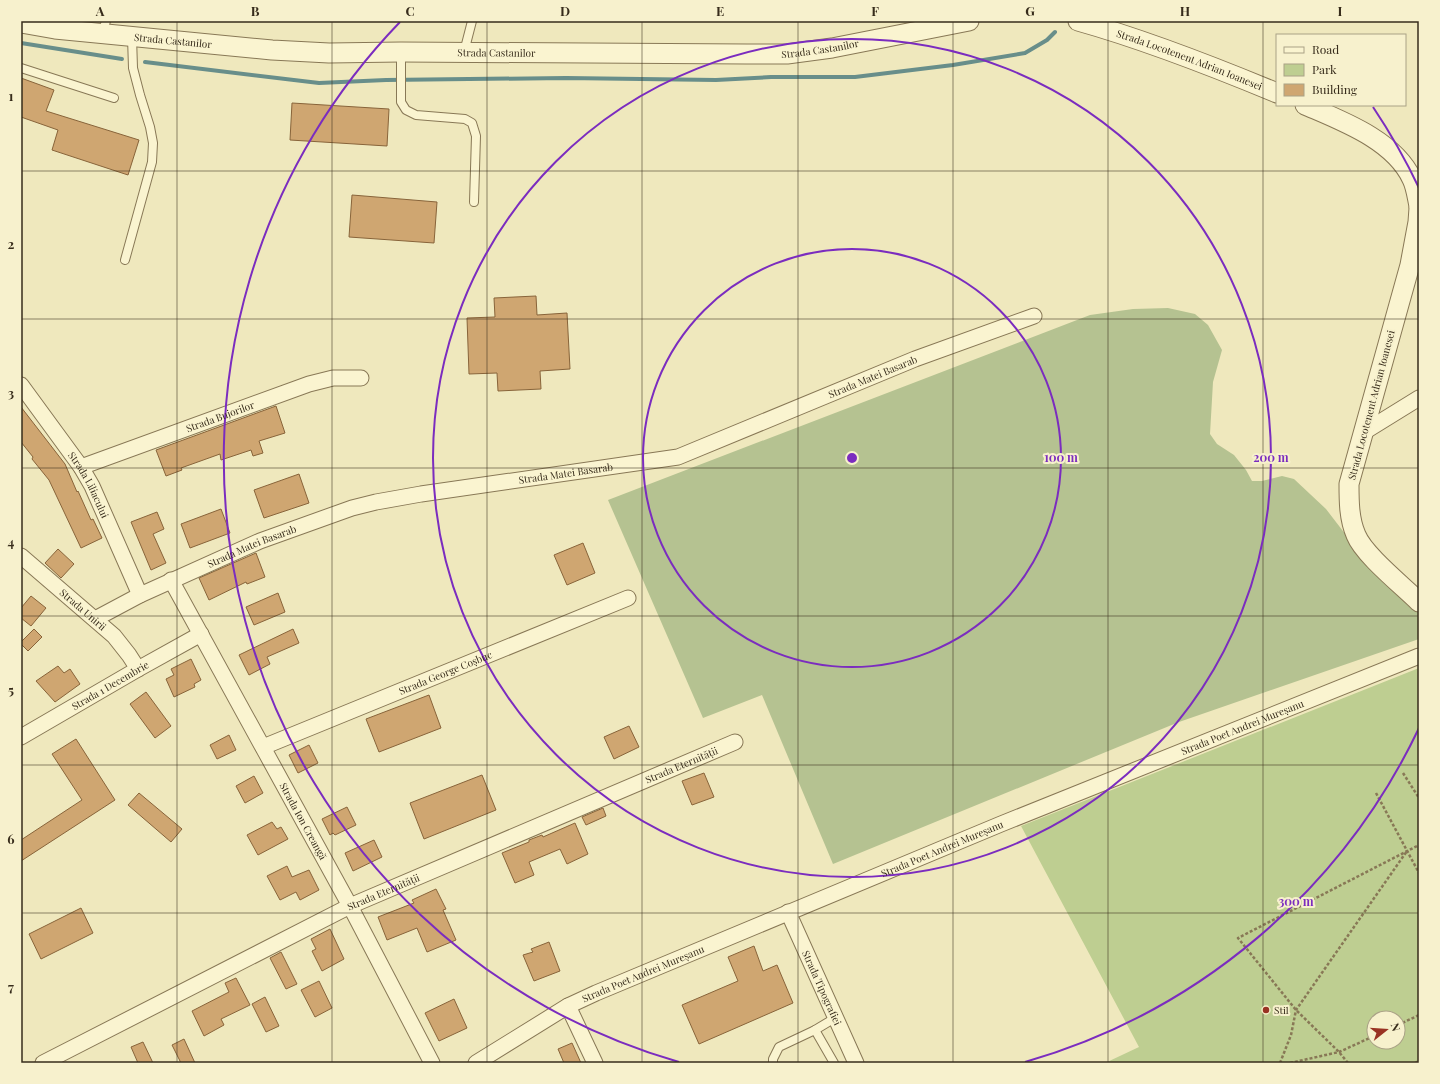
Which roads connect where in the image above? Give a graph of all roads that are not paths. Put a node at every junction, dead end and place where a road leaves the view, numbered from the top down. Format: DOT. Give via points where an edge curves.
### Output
graph roads {
  1 [pos="472,21"];
  2 [pos="969,21"];
  3 [pos="1078,21"];
  4 [pos="21,23"];
  5 [pos="104,27"];
  6 [pos="132,37"];
  7 [pos="401,52"];
  8 [pos="463,53"];
  9 [pos="21,68"];
  10 [pos="1276,93"];
  11 [pos="114,98"];
  12 [pos="1307,106"];
  13 [pos="474,202"];
  14 [pos="1419,207"];
  15 [pos="125,260"];
  16 [pos="1034,316"];
  17 [pos="361,378"];
  18 [pos="21,385"];
  19 [pos="1419,398"];
  20 [pos="1364,432"];
  21 [pos="81,467"];
  22 [pos="21,556"];
  23 [pos="171,580"];
  24 [pos="140,595"];
  25 [pos="628,598"];
  26 [pos="1419,602"];
  27 [pos="95,619"];
  28 [pos="201,634"];
  29 [pos="1419,656"];
  30 [pos="138,669"];
  31 [pos="21,737"];
  32 [pos="735,742"];
  33 [pos="263,747"];
  34 [pos="350,906"];
  35 [pos="788,912"];
  36 [pos="568,1006"];
  37 [pos="835,1018"];
  38 [pos="815,1030"];
  39 [pos="43,1063"];
  40 [pos="432,1063"];
  41 [pos="476,1063"];
  42 [pos="595,1063"];
  43 [pos="773,1063"];
  44 [pos="834,1063"];
  45 [pos="856,1063"];
  1 -- 8 [label="lane"];
  2 -- 8 [label="street, Strada Castanilor" via="839,47 787,54"];
  3 -- 10 [label="street, Strada Locotenent Adrian Ioanesei" via="1208,64"];
  4 -- 5 [label="street, Strada Castanilor" via="55,29"];
  5 -- 6 [label="street, Strada Castanilor"];
  6 -- 7 [label="street, Strada Castanilor" via="272,50 329,53"];
  6 -- 15 [label="lane" via="133,68 153,143 152,162"];
  7 -- 8 [label="street, Strada Castanilor"];
  7 -- 13 [label="lane" via="401,102 406,110 416,115 465,119 472,123 476,136"];
  9 -- 11 [label="lane"];
  12 -- 14 [label="street, Strada Locotenent Adrian Ioanesei" via="1342,120 1374,138 1394,155 1412,179"];
  14 -- 20 [label="street, Strada Locotenent Adrian Ioanesei" via="1410,265"];
  16 -- 23 [label="street, Strada Matei Basarab" via="915,359 678,457 376,502 327,516 260,541"];
  17 -- 21 [label="street, Strada Bujorilor" via="333,378 308,384"];
  18 -- 21 [label="street, Strada Liliacului"];
  19 -- 20 [label="street"];
  20 -- 26 [label="street, Strada Locotenent Adrian Ioanesei" via="1350,484 1348,503 1356,536 1365,549"];
  21 -- 24 [label="street, Strada Liliacului" via="92,486"];
  22 -- 27 [label="street, Strada Unirii"];
  23 -- 24 [label="street, Strada Matei Basarab"];
  23 -- 28 [label="street, Strada Ion Creangă"];
  24 -- 27 [label="street, Strada Matei Basarab"];
  25 -- 33 [label="street, Strada George Coșbuc"];
  27 -- 30 [label="street, Strada Unirii" via="122,646"];
  28 -- 30 [label="street, Strada 1 Decembrie"];
  28 -- 33 [label="street, Strada Ion Creangă"];
  29 -- 35 [label="street, Strada Poet Andrei Mureșanu"];
  30 -- 31 [label="street, Strada 1 Decembrie"];
  32 -- 34 [label="street, Strada Eternității"];
  33 -- 34 [label="street, Strada Ion Creangă"];
  34 -- 39 [label="street, Strada Eternității"];
  34 -- 40 [label="street, Strada Ion Creangă"];
  35 -- 36 [label="street, Strada Poet Andrei Mureșanu"];
  35 -- 37 [label="street, Strada Tipografiei"];
  36 -- 41 [label="street, Strada Poet Andrei Mureșanu"];
  36 -- 42 [label="street"];
  37 -- 38 [label="lane"];
  37 -- 45 [label="street, Strada Tipografiei"];
  38 -- 43 [label="lane" via="779,1047"];
  38 -- 44 [label="lane"];
}
